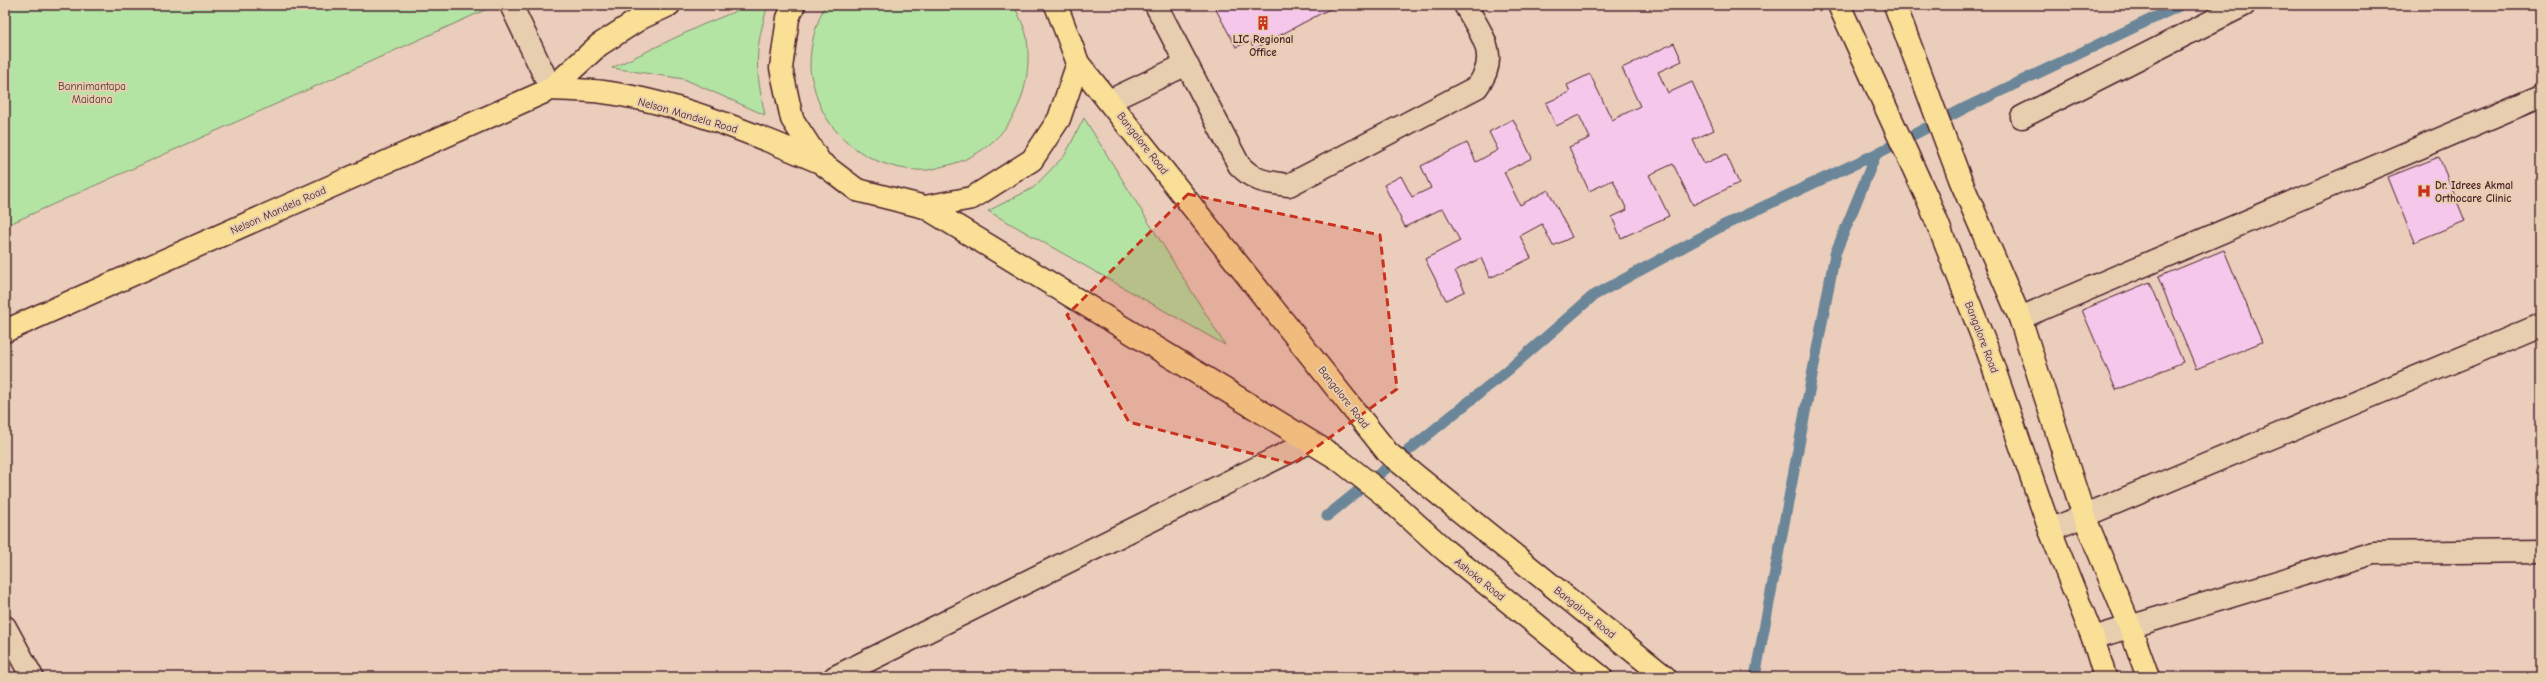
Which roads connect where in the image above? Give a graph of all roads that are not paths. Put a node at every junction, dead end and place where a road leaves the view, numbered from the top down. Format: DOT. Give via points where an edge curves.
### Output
graph roads {
  1 [pos="511,5"];
  2 [pos="669,5"];
  3 [pos="794,5"];
  4 [pos="1056,5"];
  5 [pos="1156,5"];
  6 [pos="1465,5"];
  7 [pos="1839,5"];
  8 [pos="1895,5"];
  9 [pos="2244,5"];
  10 [pos="1078,62"];
  11 [pos="1187,64"];
  12 [pos="551,90"];
  13 [pos="2541,96"];
  14 [pos="1109,101"];
  15 [pos="2022,117"];
  16 [pos="820,162"];
  17 [pos="925,207"];
  18 [pos="2020,318"];
  19 [pos="2541,325"];
  20 [pos="5,331"];
  21 [pos="1309,442"];
  22 [pos="2084,516"];
  23 [pos="2050,530"];
  24 [pos="2541,551"];
  25 [pos="2130,626"];
  26 [pos="5,627"];
  27 [pos="2093,638"];
  28 [pos="12,653"];
  29 [pos="32,677"];
  30 [pos="835,677"];
  31 [pos="1601,677"];
  32 [pos="1665,677"];
  33 [pos="2105,677"];
  34 [pos="2148,677"];
  1 -- 12 [label="street"];
  2 -- 12 [label="main road, Nelson Mandela Road" via="641,18 599,45"];
  3 -- 16 [label="main road" via="788,18 781,68 792,119"];
  4 -- 10 [label="main road, Bangalore Road"];
  5 -- 11 [label="street"];
  6 -- 11 [label="street" via="1488,47 1489,62 1485,78 1477,87 1289,185 1265,182 1250,176 1239,165"];
  7 -- 23 [label="main road, Bangalore Road" via="1929,202 1986,346"];
  8 -- 18 [label="main road" via="1960,179"];
  9 -- 15 [label="street"];
  10 -- 14 [label="main road, Bangalore Road"];
  10 -- 17 [label="main road" via="1058,119 1032,160 972,198"];
  11 -- 14 [label="street"];
  12 -- 16 [label="main road, Nelson Mandela Road" via="602,92 652,102 756,135"];
  12 -- 20 [label="main road, Nelson Mandela Road"];
  13 -- 18 [label="street"];
  14 -- 32 [label="main road, Bangalore Road" via="1388,453"];
  16 -- 17 [label="main road" via="858,190"];
  17 -- 21 [label="main road, Ashoka Road"];
  18 -- 22 [label="main road"];
  19 -- 22 [label="street"];
  21 -- 30 [label="street"];
  21 -- 31 [label="main road, Ashoka Road" via="1338,458 1383,494 1446,552"];
  22 -- 23 [label="street"];
  22 -- 25 [label="main road"];
  23 -- 27 [label="main road, Bangalore Road"];
  24 -- 25 [label="street" via="2373,553"];
  25 -- 27 [label="street"];
  25 -- 34 [label="main road"];
  26 -- 28 [label="street"];
  27 -- 33 [label="main road, Bangalore Road"];
  28 -- 29 [label="street"];
}
